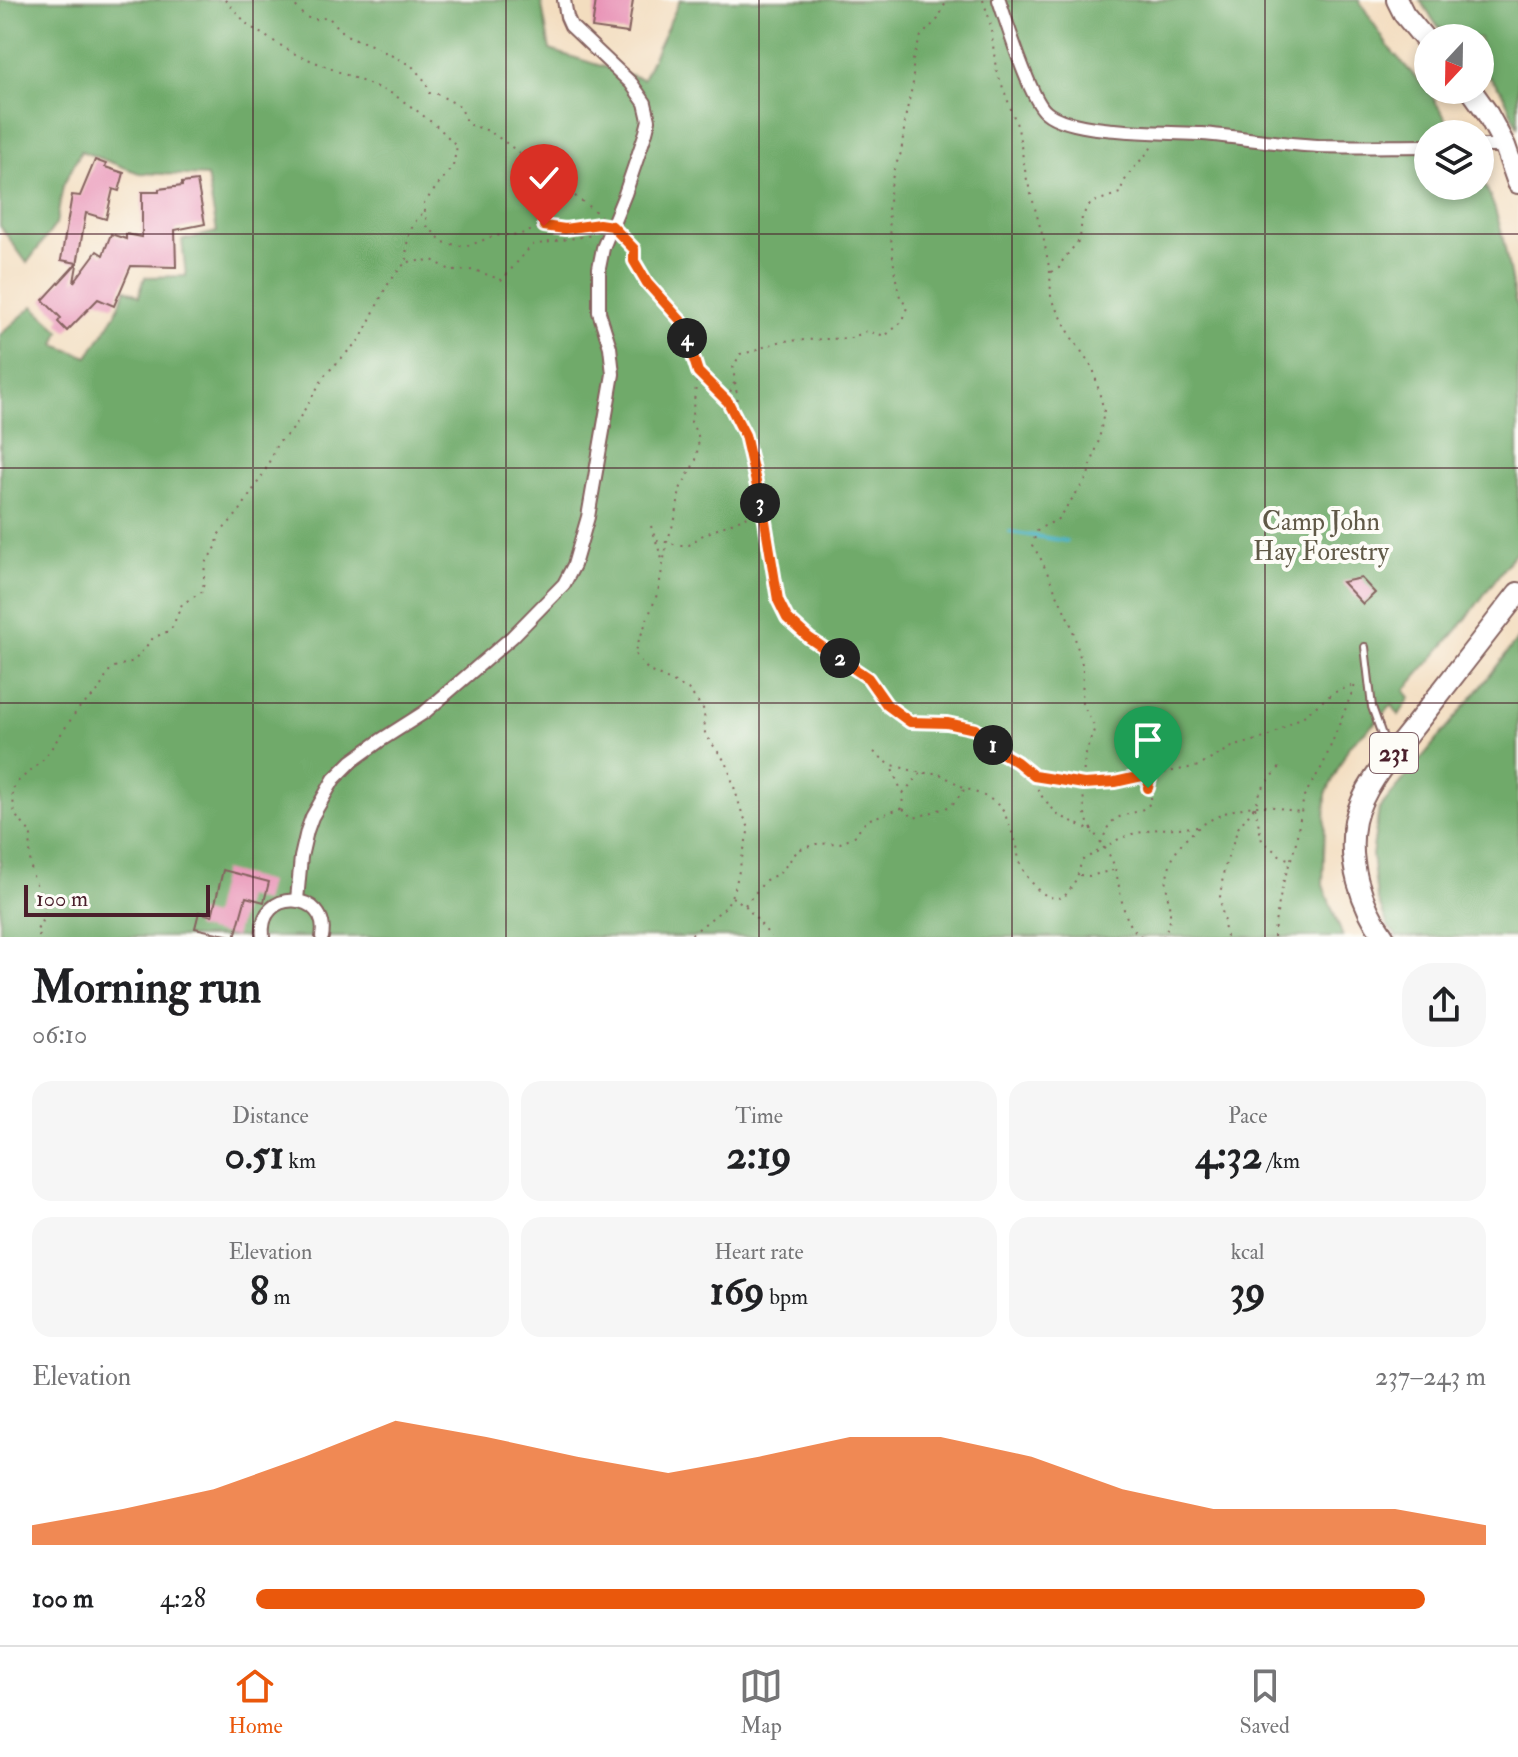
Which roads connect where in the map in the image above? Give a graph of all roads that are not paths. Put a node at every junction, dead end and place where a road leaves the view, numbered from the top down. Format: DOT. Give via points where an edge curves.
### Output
graph roads {
  1 [pos="564,0"];
  2 [pos="999,0"];
  3 [pos="1397,0"];
  4 [pos="1414,26"];
  5 [pos="1481,104"];
  6 [pos="1414,146"];
  7 [pos="1494,146"];
  8 [pos="1505,146"];
  9 [pos="1518,183"];
  10 [pos="1518,593"];
  11 [pos="1365,647"];
  12 [pos="1390,758"];
  13 [pos="297,900"];
  14 [pos="263,937"];
  15 [pos="322,937"];
  16 [pos="1384,937"];
  1 -- 13 [label="street" via="571,26 631,83 649,120 601,258 599,312 613,374 588,517 574,565 564,584 512,637 425,712 334,779 307,831"];
  2 -- 6 [label="street" via="1039,105 1062,121 1316,146"];
  3 -- 4 [label="main road"];
  5 -- 8 [label="main road"];
  7 -- 8 [label="street"];
  8 -- 9 [label="main road"];
  10 -- 12 [label="main road, 231"];
  11 -- 12 [label="lane" via="1372,707"];
  12 -- 16 [label="main road, 231" via="1361,800 1353,840 1362,897"];
  13 -- 14 [label="street" via="274,906 266,916"];
  13 -- 15 [label="street" via="316,911"];
}
